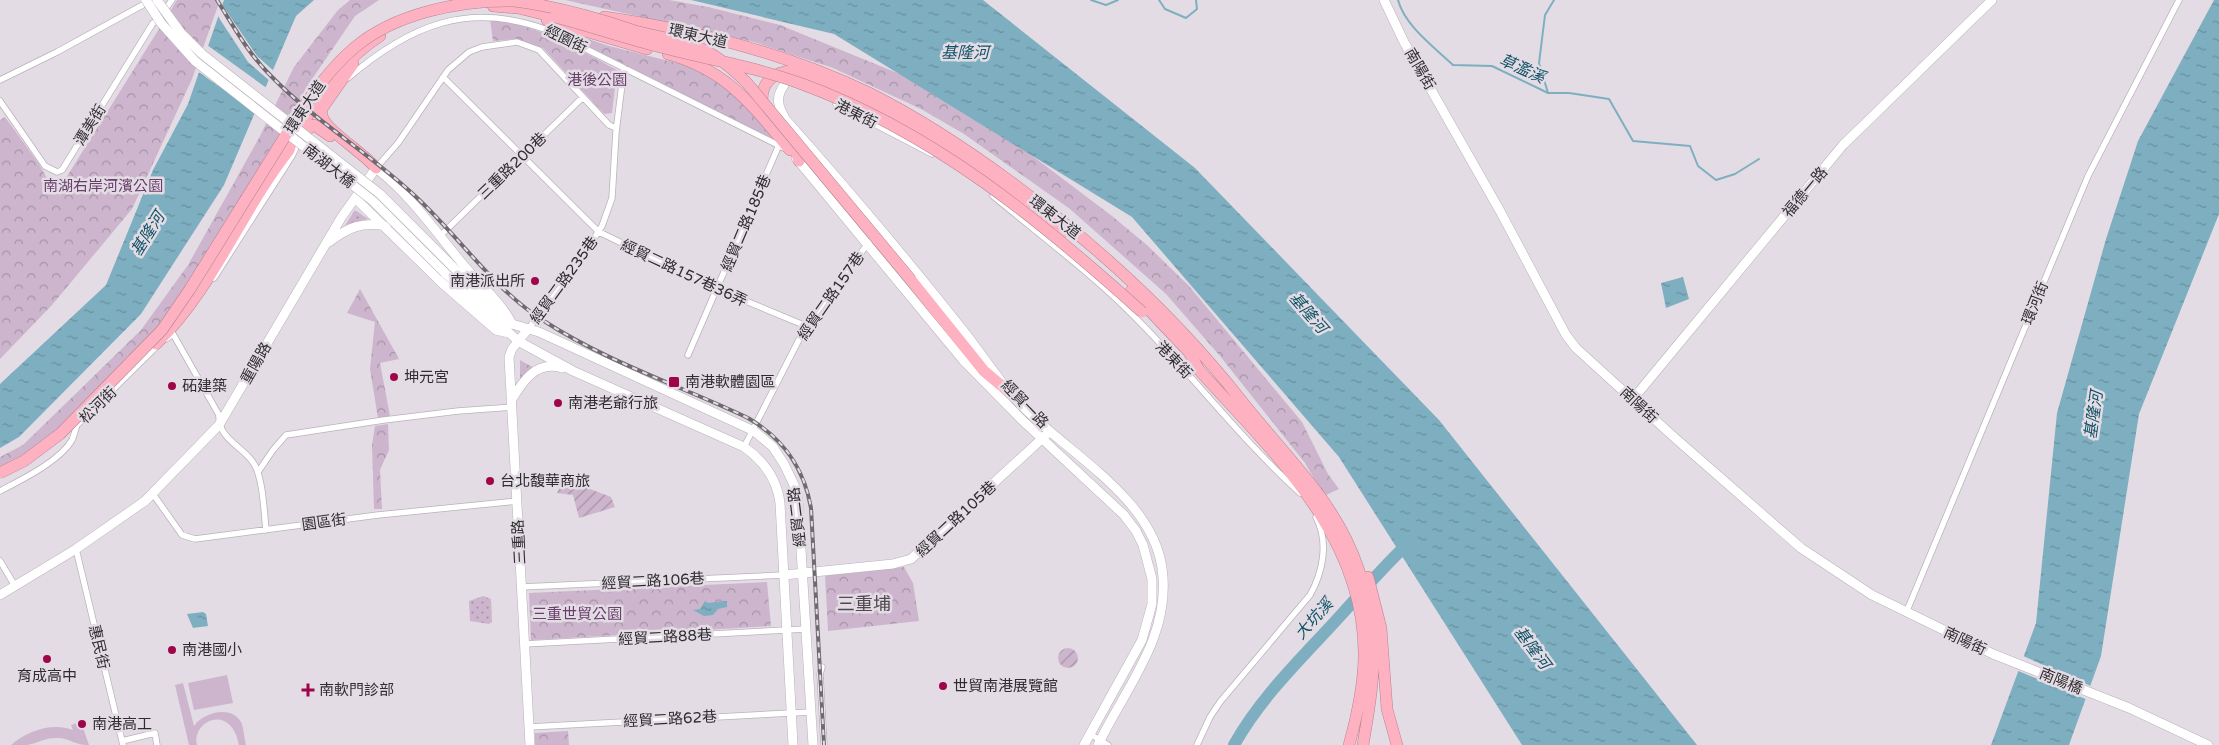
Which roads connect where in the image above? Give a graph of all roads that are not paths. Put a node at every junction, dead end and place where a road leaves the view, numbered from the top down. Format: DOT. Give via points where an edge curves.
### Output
graph roads {
  1 [pos="136,0"];
  2 [pos="146,0"];
  3 [pos="151,0"];
  4 [pos="157,0"];
  5 [pos="172,0"];
  6 [pos="1384,0"];
  7 [pos="1992,0"];
  8 [pos="2179,0"];
  9 [pos="498,6"];
  10 [pos="140,8"];
  11 [pos="585,14"];
  12 [pos="360,52"];
  13 [pos="624,68"];
  14 [pos="443,77"];
  15 [pos="810,78"];
  16 [pos="0,80"];
  17 [pos="784,85"];
  18 [pos="339,86"];
  19 [pos="583,97"];
  20 [pos="0,101"];
  21 [pos="616,128"];
  22 [pos="301,136"];
  23 [pos="779,145"];
  24 [pos="289,150"];
  25 [pos="522,156"];
  26 [pos="795,156"];
  27 [pos="376,168"];
  28 [pos="355,198"];
  29 [pos="386,226"];
  30 [pos="879,226"];
  31 [pos="599,232"];
  32 [pos="441,235"];
  33 [pos="326,244"];
  34 [pos="867,245"];
  35 [pos="717,289"];
  36 [pos="1131,291"];
  37 [pos="806,326"];
  38 [pos="510,328"];
  39 [pos="528,329"];
  40 [pos="173,334"];
  41 [pos="518,341"];
  42 [pos="688,355"];
  43 [pos="1199,370"];
  44 [pos="573,372"];
  45 [pos="1009,392"];
  46 [pos="1633,399"];
  47 [pos="1243,403"];
  48 [pos="512,404"];
  49 [pos="219,425"];
  50 [pos="754,430"];
  51 [pos="1050,431"];
  52 [pos="1042,438"];
  53 [pos="744,447"];
  54 [pos="258,472"];
  55 [pos="0,474"];
  56 [pos="0,491"];
  57 [pos="153,494"];
  58 [pos="517,501"];
  59 [pos="1341,526"];
  60 [pos="266,530"];
  61 [pos="76,549"];
  62 [pos="0,561"];
  63 [pos="802,571"];
  64 [pos="784,575"];
  65 [pos="15,586"];
  66 [pos="521,586"];
  67 [pos="0,595"];
  68 [pos="1906,613"];
  69 [pos="806,629"];
  70 [pos="787,630"];
  71 [pos="524,644"];
  72 [pos="1993,654"];
  73 [pos="822,667"];
  74 [pos="1368,707"];
  75 [pos="811,712"];
  76 [pos="792,713"];
  77 [pos="529,726"];
  78 [pos="1090,734"];
  79 [pos="122,743"];
  80 [pos="1102,743"];
  81 [pos="157,745"];
  82 [pos="530,745"];
  83 [pos="793,745"];
  84 [pos="813,745"];
  85 [pos="824,745"];
  86 [pos="1084,745"];
  87 [pos="1197,745"];
  88 [pos="1349,745"];
  89 [pos="1358,745"];
  90 [pos="1363,745"];
  91 [pos="1397,745"];
  92 [pos="2208,745"];
  1 -- 10 [label="street"];
  2 -- 38 [label="street, 南湖大橋, bridge" via="171,36 195,61 373,201 445,273"];
  3 -- 10 [label="street"];
  4 -- 38 [label="street, 南湖大橋, bridge" via="181,33 202,54 380,194"];
  5 -- 20 [label="street, 潭美街" via="153,23 62,170 57,172 45,166"];
  6 -- 46 [label="street, 南陽街" via="1566,335"];
  7 -- 46 [label="street, 福德一路" via="1843,145"];
  8 -- 68 [label="street, 環河街" via="2088,176"];
  9 -- 12 [label="highway, 環東大道" via="471,6 427,15 390,30"];
  9 -- 26 [label="highway" via="685,59 705,68 722,77 748,100"];
  9 -- 43 [label="highway, 環東大道, bridge" via="555,17 659,47 758,70 802,84 910,134 971,172 1063,242 1142,312"];
  10 -- 16 [label="street"];
  11 -- 45 [label="highway, bridge" via="684,42 720,59 747,83 984,371"];
  11 -- 47 [label="highway, 環東大道, bridge" via="640,22 745,47 869,93 922,122 973,155 1086,240 1177,325"];
  11 -- 55 [label="highway, 環東大道, bridge" via="514,1 460,4 426,11 392,24 354,48 319,84 162,330 60,434"];
  12 -- 18 [label="highway"];
  12 -- 24 [label="highway, 環東大道" via="327,85"];
  13 -- 18 [label="street, 經園街" via="535,25 497,16 472,17 434,24 397,40"];
  13 -- 21 [label="street, 經貿二路235巷"];
  13 -- 23 [label="street, 經園街"];
  14 -- 19 [label="street, 重陽路" via="469,52 517,42 539,50"];
  14 -- 25 [label="street, 經貿二路157巷36弄"];
  14 -- 27 [label="street, 重陽路" via="398,143"];
  15 -- 17 [label="highway" via="794,79"];
  15 -- 26 [label="highway" via="800,72 784,72 771,77 762,92 765,112 796,148"];
  15 -- 36 [label="highway" via="946,146 1082,246"];
  17 -- 30 [label="street, 經貿一路" via="778,99 786,120"];
  17 -- 87 [label="street, 港東街" via="797,85 862,116 938,158 992,195 1113,296 1225,414 1273,470 1304,496 1318,521 1323,539 1317,583 1210,717"];
  18 -- 27 [label="highway" via="322,108 322,117"];
  19 -- 21 [label="street, 重陽路" via="609,125"];
  19 -- 25 [label="street, 三重路200巷"];
  21 -- 31 [label="street, 經貿二路235巷" via="612,198"];
  22 -- 24 [label="highway"];
  22 -- 27 [label="highway" via="310,127 320,127 364,163"];
  22 -- 40 [label="street, 松河街" via="238,244"];
  23 -- 26 [label="street, 經園街"];
  23 -- 35 [label="street, 經貿二路185巷"];
  24 -- 55 [label="highway, 環東大道, bridge" via="203,284 168,332 66,429 30,457"];
  25 -- 31 [label="street, 經貿二路157巷36弄"];
  25 -- 32 [label="street, 三重路200巷"];
  26 -- 34 [label="street, 經貿一路"];
  27 -- 28 [label="street, 重陽路"];
  27 -- 32 [label="street"];
  28 -- 29 [label="street"];
  28 -- 33 [label="street, 重陽路"];
  29 -- 33 [label="street" via="359,225"];
  29 -- 38 [label="street" via="496,330"];
  30 -- 34 [label="street, 經貿二路157巷"];
  30 -- 45 [label="street, 經貿一路"];
  31 -- 35 [label="street, 經貿二路157巷36弄"];
  31 -- 39 [label="street, 經貿二路235巷"];
  32 -- 38 [label="street" via="506,312"];
  33 -- 49 [label="street, 重陽路"];
  34 -- 37 [label="street, 經貿二路157巷"];
  34 -- 52 [label="street, 經貿一路" via="963,360"];
  35 -- 37 [label="street, 經貿二路157巷36弄"];
  35 -- 42 [label="street, 經貿二路185巷"];
  36 -- 43 [label="highway" via="1189,352"];
  36 -- 47 [label="highway" via="1164,320"];
  37 -- 50 [label="street, 經貿二路157巷"];
  38 -- 39 [label="street, 經貿二路"];
  38 -- 41 [label="street, 經貿二路"];
  39 -- 41 [label="street, 經貿二路235巷"];
  39 -- 50 [label="street, 經貿二路"];
  40 -- 49 [label="street" via="220,415"];
  40 -- 56 [label="street, 松河街" via="77,425 72,441 55,458"];
  41 -- 44 [label="street, 經貿二路"];
  41 -- 48 [label="street, 三重路" via="510,353"];
  43 -- 88 [label="highway" via="1295,478 1328,524 1346,564 1360,611 1364,655 1359,708"];
  44 -- 48 [label="street" via="557,366 528,374"];
  44 -- 53 [label="street, 經貿二路"];
  45 -- 51 [label="street, 經貿一路"];
  46 -- 68 [label="street, 南陽街" via="1801,548 1872,595"];
  47 -- 59 [label="highway, 環東大道" via="1305,476"];
  48 -- 54 [label="street" via="286,435"];
  48 -- 58 [label="street, 三重路"];
  49 -- 54 [label="street" via="251,459"];
  49 -- 57 [label="street, 重陽路"];
  50 -- 53 [label="street, 經貿二路157巷"];
  50 -- 63 [label="street, 經貿二路" via="773,448 795,487"];
  51 -- 52 [label="street, 經貿二路105巷"];
  51 -- 80 [label="street, 經貿一路" via="1131,505 1147,528 1162,566 1164,607 1159,628"];
  52 -- 63 [label="street, 經貿二路105巷" via="911,559 893,564"];
  52 -- 78 [label="street, 經貿一路" via="1124,515 1143,545 1152,579 1150,613 1142,640"];
  53 -- 64 [label="street, 經貿二路" via="758,456 776,486"];
  54 -- 60 [label="street"];
  57 -- 60 [label="street, 園區街" via="182,535 191,539"];
  57 -- 61 [label="street, 重陽路"];
  58 -- 60 [label="street, 園區街"];
  58 -- 66 [label="street, 三重路"];
  59 -- 74 [label="highway, 環東大道" via="1357,567 1370,621 1373,663"];
  59 -- 91 [label="highway" via="1354,543 1375,601 1381,628 1388,709"];
  61 -- 65 [label="street, 重陽路"];
  61 -- 79 [label="street, 惠民街"];
  62 -- 65 [label="street"];
  63 -- 64 [label="street, 經貿二路105巷"];
  63 -- 69 [label="street, 經貿二路"];
  64 -- 66 [label="street, 經貿二路106巷"];
  64 -- 70 [label="street, 經貿二路"];
  65 -- 67 [label="street, 重陽路"];
  66 -- 71 [label="street, 三重路"];
  68 -- 72 [label="street, 南陽街"];
  69 -- 70 [label="street, 經貿二路88巷"];
  69 -- 75 [label="street, 經貿二路"];
  70 -- 71 [label="street, 經貿二路88巷"];
  70 -- 76 [label="street, 經貿二路"];
  71 -- 77 [label="street, 三重路"];
  72 -- 92 [label="street, 南陽橋" via="2129,708"];
  73 -- 85 [label="street"];
  74 -- 89 [label="highway"];
  74 -- 90 [label="highway"];
  75 -- 76 [label="street, 經貿二路62巷"];
  75 -- 84 [label="street, 經貿二路"];
  76 -- 77 [label="street, 經貿二路62巷"];
  76 -- 83 [label="street, 經貿二路"];
  77 -- 82 [label="street, 三重路"];
  78 -- 80 [label="street"];
  78 -- 86 [label="street, 經貿一路"];
  79 -- 81 [label="street" via="155,733"];
}
